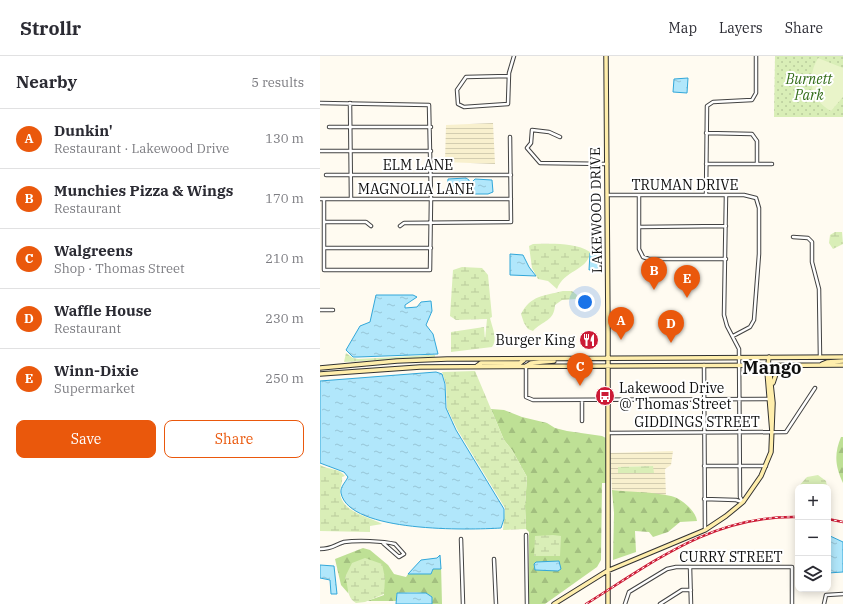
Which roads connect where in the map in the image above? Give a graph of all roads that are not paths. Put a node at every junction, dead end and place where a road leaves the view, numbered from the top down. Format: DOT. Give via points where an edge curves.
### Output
graph roads {
  1 [pos="514,56"];
  2 [pos="606,56"];
  3 [pos="756,56"];
  4 [pos="509,76"];
  5 [pos="320,103"];
  6 [pos="350,103"];
  7 [pos="328,127"];
  8 [pos="351,127"];
  9 [pos="431,127"];
  10 [pos="706,133"];
  11 [pos="510,137"];
  12 [pos="560,137"];
  13 [pos="320,151"];
  14 [pos="351,151"];
  15 [pos="431,151"];
  16 [pos="607,164"];
  17 [pos="706,164"];
  18 [pos="757,164"];
  19 [pos="772,164"];
  20 [pos="326,175"];
  21 [pos="351,175"];
  22 [pos="431,175"];
  23 [pos="511,175"];
  24 [pos="607,195"];
  25 [pos="639,195"];
  26 [pos="706,195"];
  27 [pos="726,195"];
  28 [pos="351,198"];
  29 [pos="320,199"];
  30 [pos="324,199"];
  31 [pos="431,199"];
  32 [pos="511,199"];
  33 [pos="324,222"];
  34 [pos="431,223"];
  35 [pos="371,226"];
  36 [pos="400,226"];
  37 [pos="726,226"];
  38 [pos="639,227"];
  39 [pos="793,237"];
  40 [pos="324,248"];
  41 [pos="431,248"];
  42 [pos="726,259"];
  43 [pos="320,310"];
  44 [pos="333,310"];
  45 [pos="733,336"];
  46 [pos="769,357"];
  47 [pos="820,357"];
  48 [pos="843,357"];
  49 [pos="739,358"];
  50 [pos="608,359"];
  51 [pos="524,360"];
  52 [pos="558,360"];
  53 [pos="843,361"];
  54 [pos="704,365"];
  55 [pos="739,365"];
  56 [pos="769,365"];
  57 [pos="784,365"];
  58 [pos="821,365"];
  59 [pos="843,365"];
  60 [pos="476,366"];
  61 [pos="526,366"];
  62 [pos="608,366"];
  63 [pos="320,368"];
  64 [pos="320,374"];
  65 [pos="772,388"];
  66 [pos="815,388"];
  67 [pos="740,399"];
  68 [pos="769,399"];
  69 [pos="582,400"];
  70 [pos="609,400"];
  71 [pos="704,400"];
  72 [pos="582,421"];
  73 [pos="740,432"];
  74 [pos="772,432"];
  75 [pos="609,433"];
  76 [pos="704,433"];
  77 [pos="704,466"];
  78 [pos="740,466"];
  79 [pos="766,466"];
  80 [pos="704,499"];
  81 [pos="743,502"];
  82 [pos="705,530"];
  83 [pos="526,535"];
  84 [pos="461,539"];
  85 [pos="383,543"];
  86 [pos="320,549"];
  87 [pos="494,559"];
  88 [pos="690,566"];
  89 [pos="607,570"];
  90 [pos="691,590"];
  91 [pos="843,594"];
  92 [pos="463,604"];
  93 [pos="496,604"];
  94 [pos="527,604"];
  95 [pos="554,604"];
  96 [pos="608,604"];
  97 [pos="625,604"];
  98 [pos="660,604"];
  99 [pos="691,604"];
  100 [pos="792,604"];
  101 [pos="824,604"];
  1 -- 4 [label="street"];
  2 -- 16 [label="main road, LAKEWOOD DRIVE"];
  3 -- 10 [label="street" via="756,97 748,102 709,104 706,109"];
  4 -- 4 [label="street" via="466,77 457,90 458,104 464,107 508,104"];
  5 -- 6 [label="street"];
  6 -- 8 [label="street"];
  6 -- 9 [label="street" via="429,105"];
  7 -- 8 [label="street"];
  8 -- 9 [label="street"];
  8 -- 14 [label="street"];
  9 -- 15 [label="street"];
  10 -- 17 [label="street"];
  10 -- 18 [label="street" via="752,134 757,141"];
  11 -- 23 [label="street"];
  12 -- 16 [label="street" via="549,132 532,130 527,148 540,163"];
  13 -- 14 [label="street"];
  14 -- 15 [label="street"];
  14 -- 21 [label="street"];
  15 -- 22 [label="street"];
  16 -- 24 [label="main road, LAKEWOOD DRIVE"];
  17 -- 18 [label="street"];
  17 -- 26 [label="street"];
  18 -- 19 [label="street"];
  20 -- 21 [label="street, ELM LANE"];
  21 -- 22 [label="street, ELM LANE"];
  21 -- 28 [label="street"];
  22 -- 23 [label="street, ELM LANE"];
  22 -- 31 [label="street"];
  23 -- 32 [label="street"];
  24 -- 25 [label="street, TRUMAN DRIVE"];
  24 -- 50 [label="main road, LAKEWOOD DRIVE"];
  25 -- 26 [label="street, TRUMAN DRIVE"];
  25 -- 38 [label="street"];
  26 -- 27 [label="street, TRUMAN DRIVE"];
  27 -- 37 [label="street"];
  27 -- 45 [label="street, TRUMAN DRIVE" via="752,196 756,198 759,208 759,254 754,320 750,327"];
  28 -- 30 [label="street, MAGNOLIA LANE"];
  28 -- 31 [label="street, MAGNOLIA LANE"];
  29 -- 30 [label="street, MAGNOLIA LANE"];
  30 -- 33 [label="street"];
  31 -- 32 [label="street, MAGNOLIA LANE"];
  31 -- 34 [label="street"];
  32 -- 34 [label="street" via="511,222"];
  33 -- 35 [label="street" via="366,222"];
  33 -- 40 [label="street"];
  34 -- 36 [label="street" via="404,223"];
  34 -- 41 [label="street"];
  37 -- 38 [label="street"];
  37 -- 42 [label="street"];
  38 -- 42 [label="street" via="639,249 643,257"];
  39 -- 47 [label="street" via="808,238 812,242 812,262 819,289"];
  40 -- 41 [label="street"];
  40 -- 41 [label="street" via="324,270 427,271 431,268"];
  42 -- 45 [label="street" via="724,315"];
  43 -- 44 [label="street"];
  45 -- 49 [label="street" via="739,349"];
  46 -- 47 [label="main road"];
  46 -- 49 [label="main road"];
  46 -- 56 [label="main road"];
  47 -- 48 [label="main road"];
  49 -- 50 [label="main road"];
  49 -- 55 [label="street"];
  50 -- 52 [label="main road"];
  50 -- 62 [label="main road, LAKEWOOD DRIVE"];
  51 -- 52 [label="main road"];
  51 -- 60 [label="main road" via="481,363"];
  51 -- 63 [label="main road" via="404,361"];
  52 -- 61 [label="main road" via="531,363"];
  53 -- 58 [label="main road"];
  54 -- 55 [label="main road"];
  54 -- 62 [label="main road"];
  54 -- 71 [label="street"];
  55 -- 56 [label="main road"];
  55 -- 67 [label="street"];
  56 -- 57 [label="main road"];
  56 -- 65 [label="main road"];
  56 -- 68 [label="main road"];
  57 -- 58 [label="main road"];
  57 -- 65 [label="main road" via="774,377"];
  58 -- 59 [label="main road"];
  60 -- 61 [label="main road"];
  60 -- 64 [label="main road" via="398,367"];
  61 -- 62 [label="main road"];
  61 -- 69 [label="street" via="527,399"];
  62 -- 70 [label="main road, LAKEWOOD DRIVE"];
  65 -- 74 [label="main road"];
  66 -- 74 [label="street, GIDDINGS STREET" via="786,432"];
  67 -- 68 [label="street"];
  67 -- 71 [label="street"];
  67 -- 73 [label="street"];
  68 -- 74 [label="main road"];
  69 -- 70 [label="street"];
  69 -- 72 [label="street"];
  70 -- 71 [label="street"];
  70 -- 75 [label="main road, LAKEWOOD DRIVE"];
  71 -- 76 [label="street"];
  73 -- 74 [label="street, GIDDINGS STREET"];
  73 -- 76 [label="street, GIDDINGS STREET"];
  73 -- 78 [label="street"];
  74 -- 79 [label="main road" via="771,452"];
  75 -- 76 [label="street, GIDDINGS STREET"];
  75 -- 89 [label="main road, LAKEWOOD DRIVE"];
  76 -- 77 [label="street"];
  77 -- 78 [label="street"];
  77 -- 80 [label="street"];
  78 -- 79 [label="street"];
  78 -- 81 [label="street" via="740,497"];
  79 -- 81 [label="main road"];
  80 -- 81 [label="street"];
  80 -- 82 [label="street"];
  81 -- 82 [label="main road"];
  82 -- 89 [label="main road"];
  83 -- 94 [label="street"];
  84 -- 92 [label="street"];
  85 -- 85 [label="street" via="399,557 404,554 395,544"];
  85 -- 86 [label="street" via="344,542 333,548"];
  87 -- 93 [label="street"];
  88 -- 90 [label="street"];
  88 -- 97 [label="street, CURRY STREET" via="667,569 629,592"];
  88 -- 100 [label="street, CURRY STREET" via="792,567"];
  89 -- 95 [label="main road"];
  89 -- 96 [label="main road, LAKEWOOD DRIVE"];
  90 -- 98 [label="street" via="682,590"];
  90 -- 99 [label="street"];
  91 -- 101 [label="street" via="826,595"];
}
